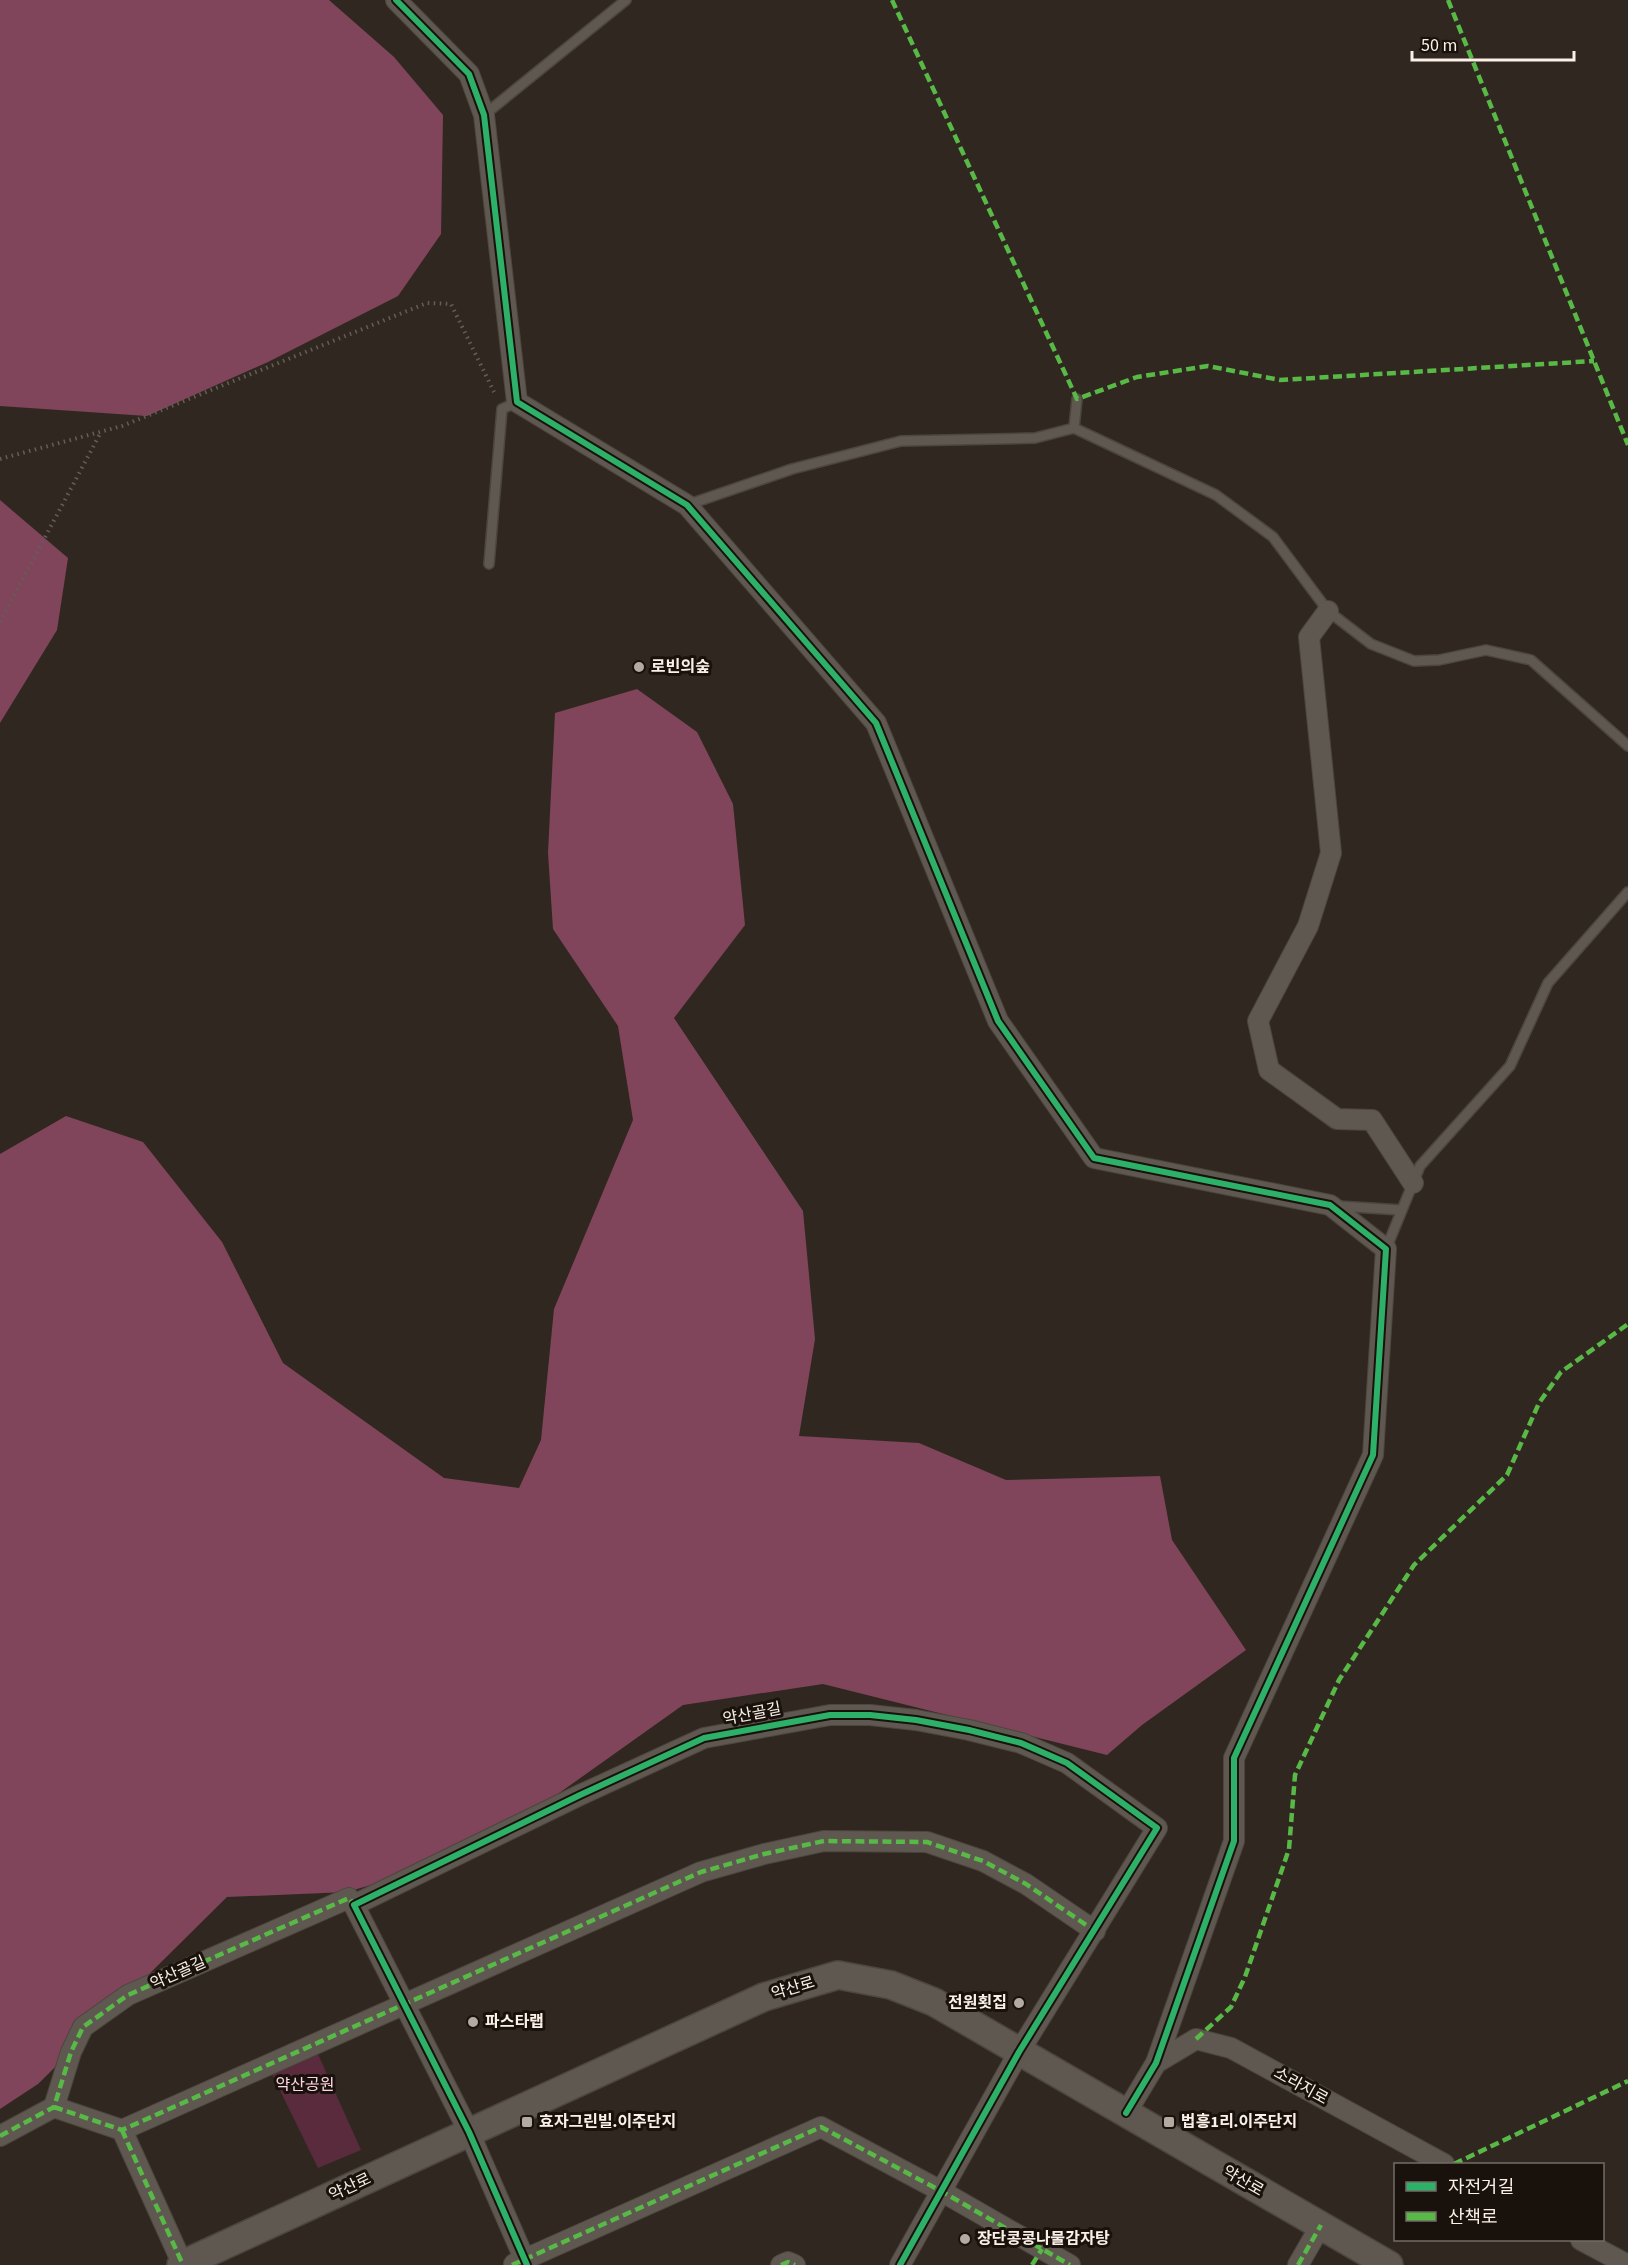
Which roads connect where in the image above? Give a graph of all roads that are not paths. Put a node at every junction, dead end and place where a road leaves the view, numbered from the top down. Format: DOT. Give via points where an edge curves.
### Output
graph roads {
  1 [pos="396,0"];
  2 [pos="626,0"];
  3 [pos="484,115"];
  4 [pos="1077,399"];
  5 [pos="510,405"];
  6 [pos="1074,428"];
  7 [pos="687,505"];
  8 [pos="489,564"];
  9 [pos="1328,611"];
  10 [pos="1628,746"];
  11 [pos="1628,892"];
  12 [pos="1413,1183"];
  13 [pos="1330,1205"];
  14 [pos="1401,1210"];
  15 [pos="1386,1249"];
  16 [pos="354,1905"];
  17 [pos="1095,1931"];
  18 [pos="405,2006"];
  19 [pos="1019,2052"];
  20 [pos="1156,2063"];
  21 [pos="54,2107"];
  22 [pos="1126,2113"];
  23 [pos="122,2130"];
  24 [pos="469,2132"];
  25 [pos="0,2136"];
  26 [pos="1442,2163"];
  27 [pos="941,2191"];
  28 [pos="1321,2225"];
  29 [pos="1583,2241"];
  30 [pos="1037,2257"];
  31 [pos="521,2263"];
  32 [pos="182,2265"];
  33 [pos="781,2265"];
  34 [pos="795,2265"];
  35 [pos="900,2265"];
  36 [pos="1070,2265"];
  37 [pos="1298,2265"];
  38 [pos="1389,2265"];
  39 [pos="1628,2265"];
  1 -- 3 [label="street" via="469,74"];
  2 -- 3 [label="lane"];
  3 -- 5 [label="street"];
  4 -- 6 [label="lane"];
  5 -- 7 [label="street"];
  5 -- 8 [label="lane"];
  6 -- 7 [label="lane" via="1035,438 901,441 792,469"];
  6 -- 9 [label="lane" via="1216,495 1273,537"];
  7 -- 13 [label="street" via="876,723 998,1021 1094,1158"];
  9 -- 10 [label="lane" via="1371,644 1414,661 1486,650 1531,660"];
  9 -- 12 [label="street" via="1309,637 1331,853 1308,926 1258,1021 1269,1070 1337,1119 1372,1120"];
  11 -- 12 [label="lane" via="1548,983 1510,1066 1420,1166"];
  12 -- 14 [label="lane"];
  13 -- 14 [label="lane"];
  13 -- 15 [label="street"];
  14 -- 15 [label="lane"];
  15 -- 20 [label="street" via="1373,1455 1234,1758 1234,1841"];
  16 -- 17 [label="street, 약산골길" via="704,1738 779,1722 830,1715 870,1715 969,1730 1021,1743 1067,1763 1157,1828"];
  16 -- 18 [label="street"];
  16 -- 21 [label="street, 약산골길" via="349,1898 128,1995 83,2027 70,2052"];
  17 -- 18 [label="street" via="1017,1879 983,1861 927,1842 824,1841 701,1872"];
  17 -- 19 [label="street, 약산골길"];
  18 -- 23 [label="street"];
  18 -- 24 [label="street"];
  19 -- 22 [label="street, 약산로"];
  19 -- 24 [label="street, 약산로" via="934,2002 891,1985 838,1975 764,1997"];
  19 -- 27 [label="street, 약산골길"];
  20 -- 22 [label="street"];
  20 -- 26 [label="street, 소라지로" via="1196,2039 1231,2048"];
  21 -- 23 [label="street"];
  21 -- 25 [label="street"];
  22 -- 28 [label="street, 약산로"];
  23 -- 32 [label="street"];
  24 -- 31 [label="street"];
  24 -- 32 [label="street, 약산로"];
  27 -- 30 [label="street"];
  27 -- 31 [label="street" via="821,2127"];
  27 -- 35 [label="street, 약산골길"];
  28 -- 37 [label="street"];
  28 -- 38 [label="street, 약산로"];
  29 -- 39 [label="street"];
  30 -- 36 [label="street"];
  33 -- 34 [label="street"];
}
